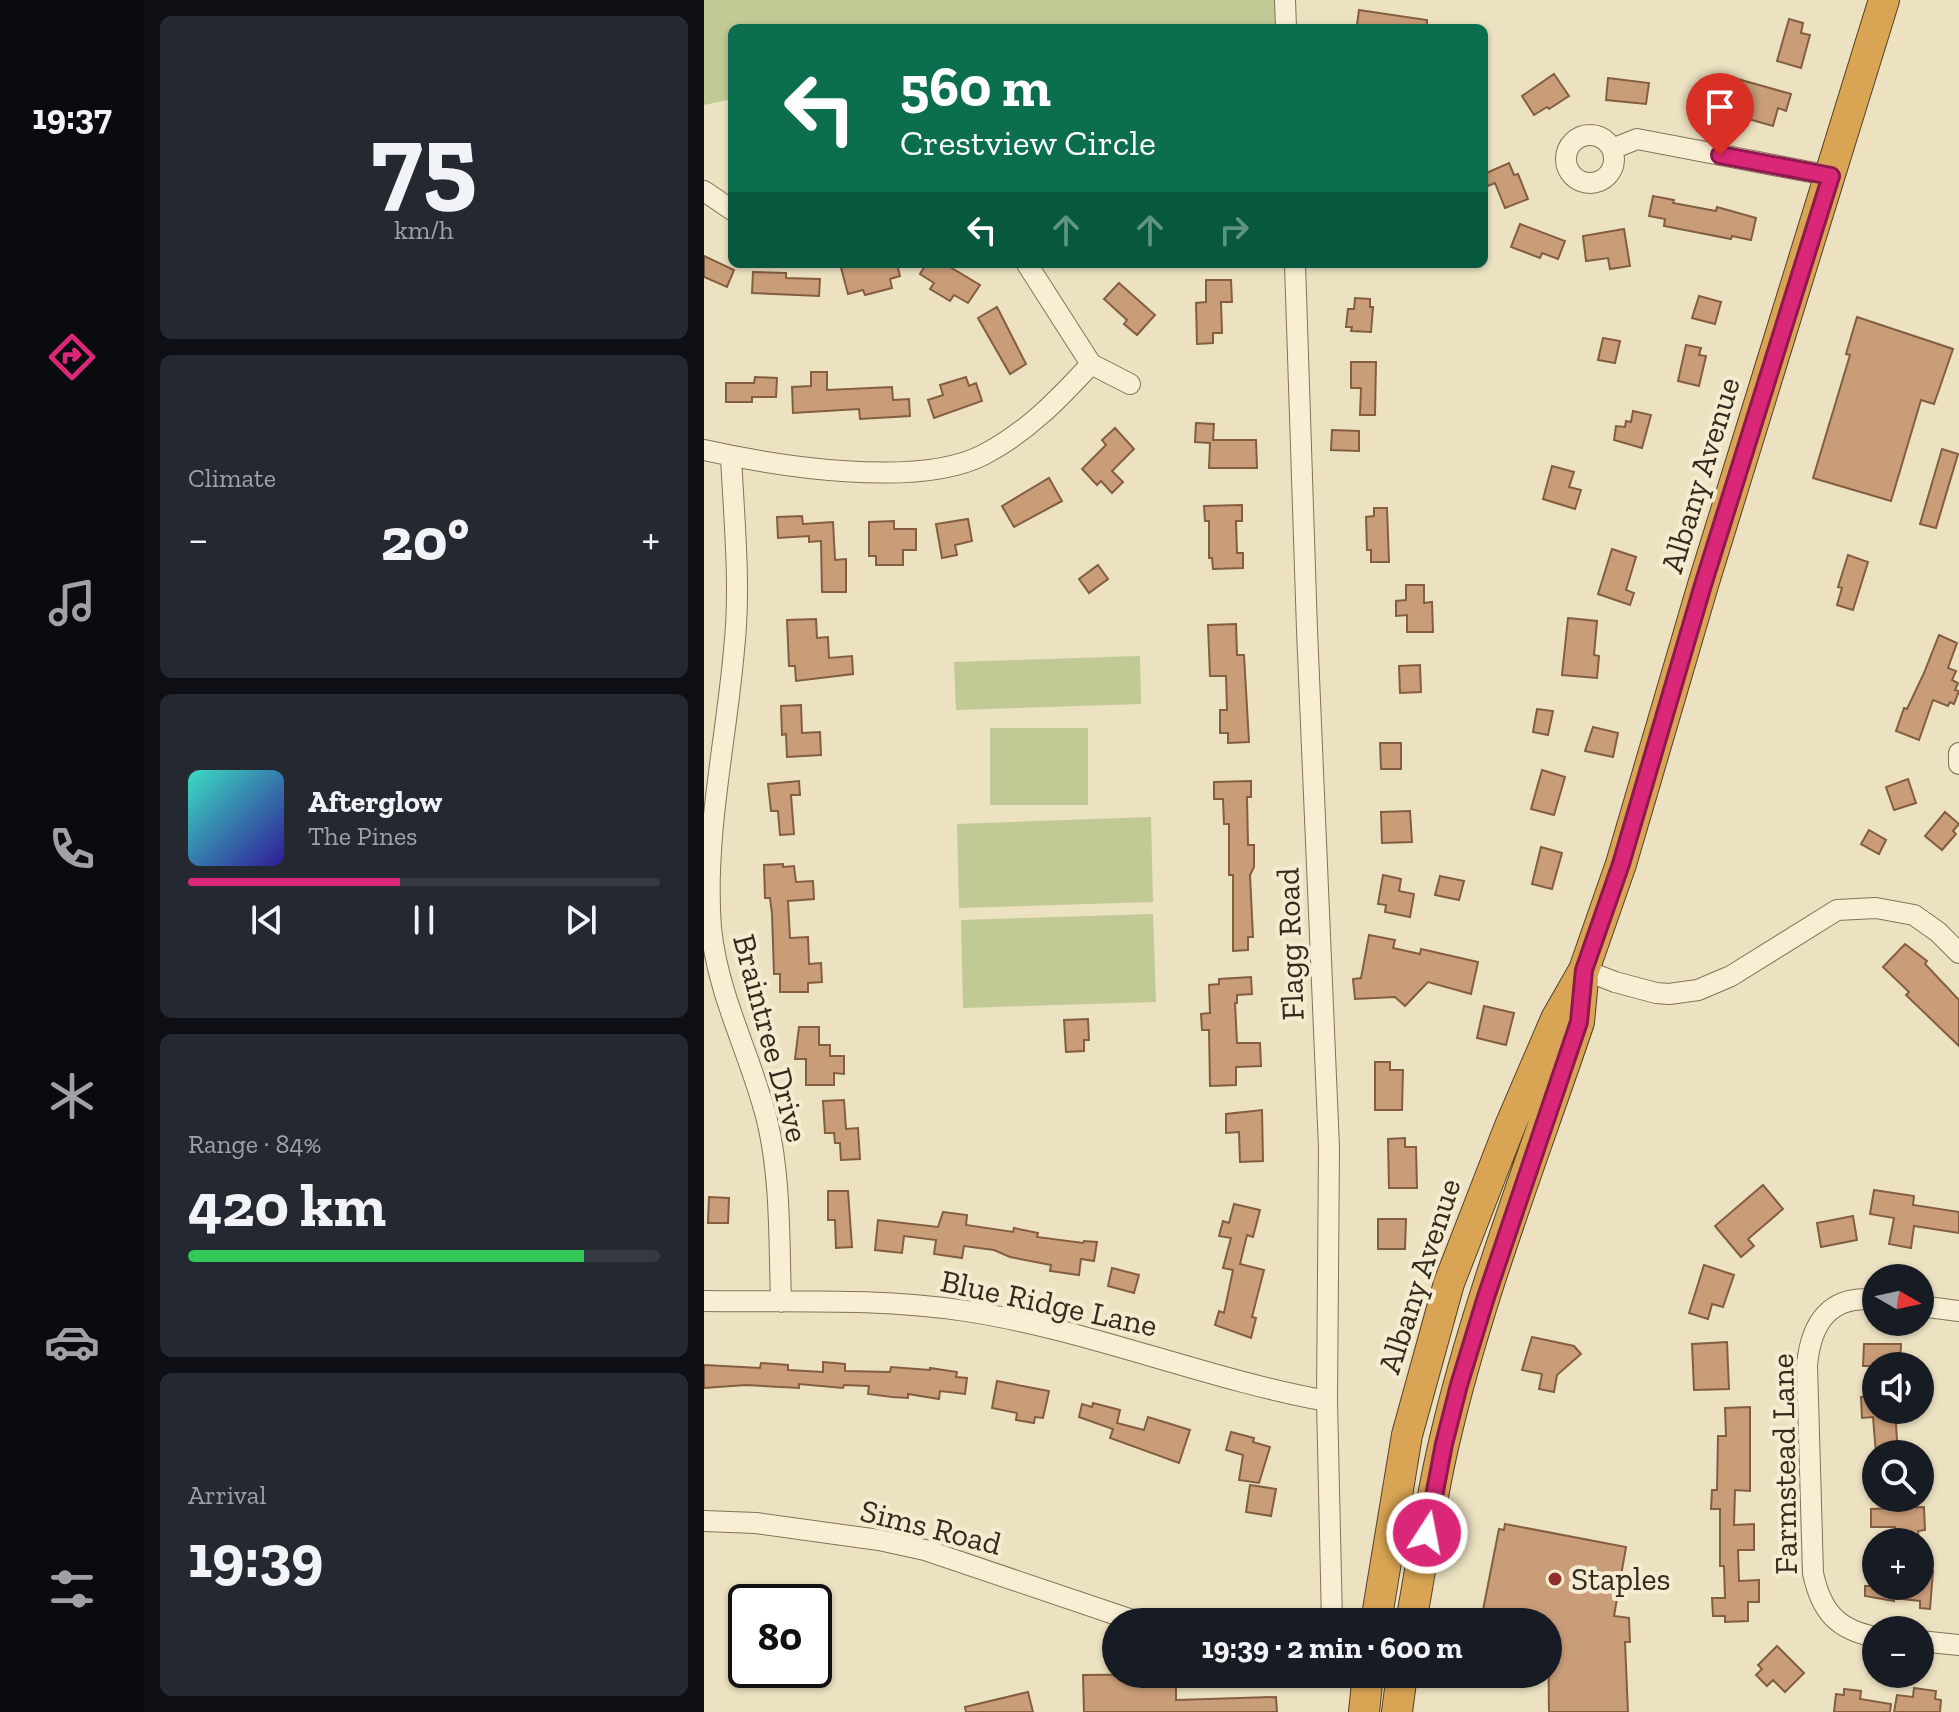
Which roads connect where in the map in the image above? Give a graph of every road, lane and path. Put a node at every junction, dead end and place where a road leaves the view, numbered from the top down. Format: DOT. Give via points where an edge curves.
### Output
graph roads {
  1 [pos="1285,0"];
  2 [pos="1884,0"];
  3 [pos="1286,24"];
  4 [pos="1612,149"];
  5 [pos="1831,176"];
  6 [pos="704,191"];
  7 [pos="728,207"];
  8 [pos="1030,268"];
  9 [pos="1295,268"];
  10 [pos="1091,364"];
  11 [pos="1130,384"];
  12 [pos="704,450"];
  13 [pos="731,456"];
  14 [pos="1959,753"];
  15 [pos="1959,764"];
  16 [pos="1959,953"];
  17 [pos="1584,970"];
  18 [pos="1862,1300"];
  19 [pos="704,1301"];
  20 [pos="781,1302"];
  21 [pos="1934,1308"];
  22 [pos="1959,1311"];
  23 [pos="1327,1401"];
  24 [pos="704,1521"];
  25 [pos="1332,1608"];
  26 [pos="1378,1608"];
  27 [pos="1414,1608"];
  28 [pos="1102,1610"];
  29 [pos="1862,1633"];
  30 [pos="1934,1642"];
  31 [pos="1959,1645"];
  32 [pos="1367,1688"];
  33 [pos="1400,1688"];
  34 [pos="1364,1712"];
  35 [pos="1397,1712"];
  1 -- 3 [label="street"];
  2 -- 5 [label="highway, Albany Avenue"];
  4 -- 5 [label="street" via="1637,139"];
  5 -- 17 [label="highway, Albany Avenue"];
  6 -- 7 [label="street"];
  8 -- 10 [label="street"];
  9 -- 23 [label="street, Flagg Road" via="1329,1148"];
  10 -- 11 [label="street"];
  10 -- 13 [label="street" via="1056,402 1011,438 966,462 930,470 867,472"];
  12 -- 13 [label="street"];
  13 -- 20 [label="street, Braintree Drive" via="735,648 708,863 711,929 721,986 767,1120"];
  14 -- 15 [label="street"];
  16 -- 17 [label="street" via="1914,915 1850,909 1837,910 1731,976 1698,990 1656,993"];
  17 -- 26 [label="highway, Albany Avenue" via="1550,1033 1449,1283 1407,1435"];
  17 -- 27 [label="highway, Albany Avenue" via="1579,1022 1459,1385"];
  18 -- 29 [label="street, Farmstead Lane" via="1841,1303 1820,1320 1807,1365 1813,1573 1825,1609 1836,1621"];
  19 -- 20 [label="street, Blue Ridge Lane"];
  20 -- 23 [label="street, Blue Ridge Lane" via="966,1311 1075,1333"];
  21 -- 22 [label="street"];
  23 -- 25 [label="street, Flagg Road"];
  24 -- 28 [label="street, Sims Road" via="756,1523 925,1550"];
  30 -- 31 [label="street"];
  32 -- 34 [label="highway"];
  33 -- 35 [label="highway"];
}
